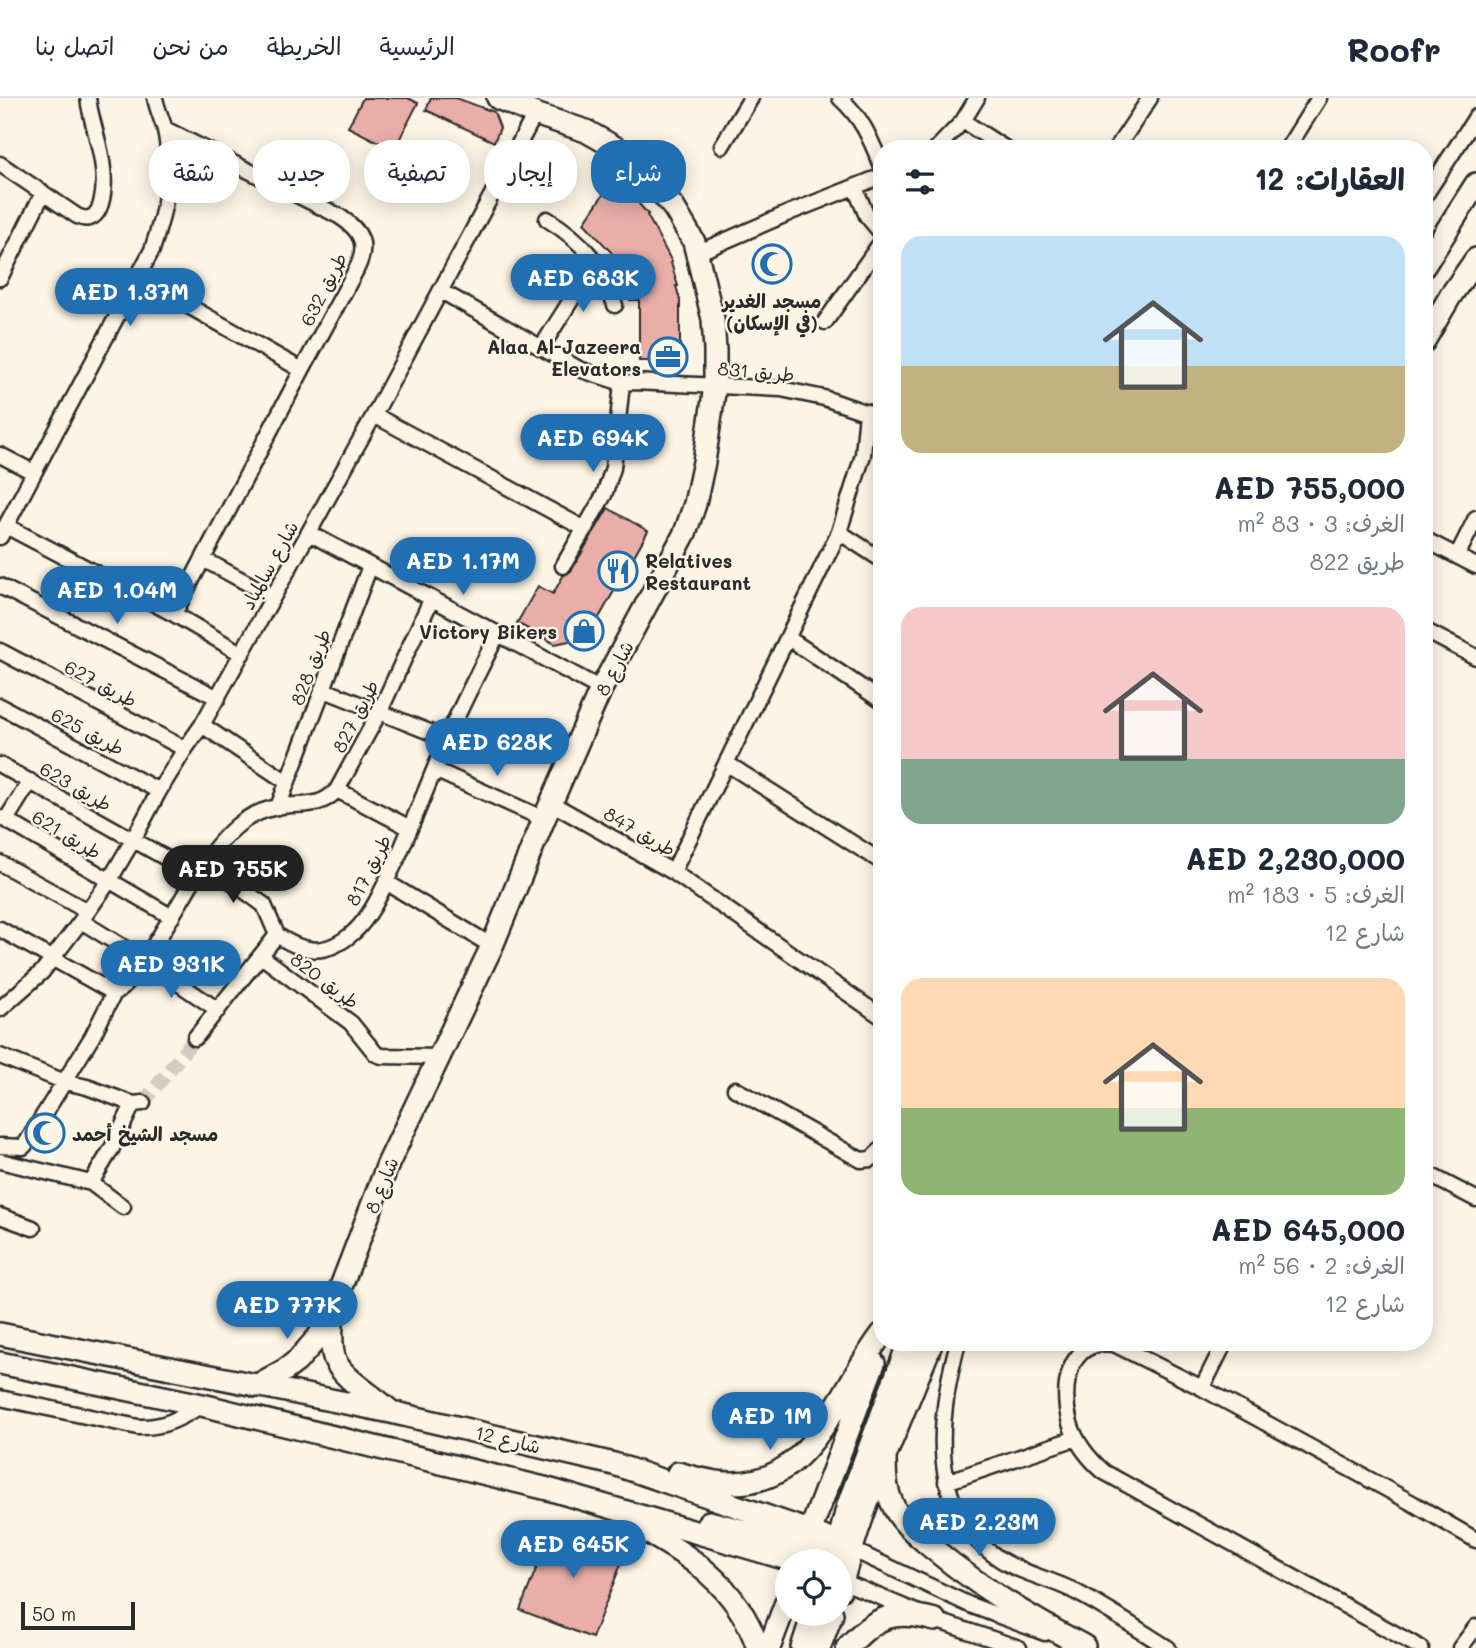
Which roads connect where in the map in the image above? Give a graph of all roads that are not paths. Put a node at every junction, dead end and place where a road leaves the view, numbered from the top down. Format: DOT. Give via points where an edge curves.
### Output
graph roads {
  1 [pos="88,98"];
  2 [pos="155,98"];
  3 [pos="498,98"];
  4 [pos="751,98"];
  5 [pos="840,98"];
  6 [pos="977,98"];
  7 [pos="1150,98"];
  8 [pos="1319,98"];
  9 [pos="535,114"];
  10 [pos="1476,117"];
  11 [pos="963,121"];
  12 [pos="165,129"];
  13 [pos="945,140"];
  14 [pos="992,140"];
  15 [pos="1122,140"];
  16 [pos="1293,140"];
  17 [pos="722,146"];
  18 [pos="873,146"];
  19 [pos="0,164"];
  20 [pos="873,180"];
  21 [pos="1433,183"];
  22 [pos="1476,184"];
  23 [pos="855,188"];
  24 [pos="43,193"];
  25 [pos="547,219"];
  26 [pos="873,223"];
  27 [pos="6,251"];
  28 [pos="1433,252"];
  29 [pos="697,253"];
  30 [pos="873,254"];
  31 [pos="1476,259"];
  32 [pos="595,262"];
  33 [pos="137,277"];
  34 [pos="0,278"];
  35 [pos="441,291"];
  36 [pos="615,305"];
  37 [pos="825,322"];
  38 [pos="1433,326"];
  39 [pos="541,348"];
  40 [pos="302,370"];
  41 [pos="622,383"];
  42 [pos="715,386"];
  43 [pos="867,412"];
  44 [pos="873,414"];
  45 [pos="374,415"];
  46 [pos="0,455"];
  47 [pos="33,472"];
  48 [pos="1476,517"];
  49 [pos="585,529"];
  50 [pos="3,532"];
  51 [pos="839,532"];
  52 [pos="309,533"];
  53 [pos="1433,544"];
  54 [pos="873,554"];
  55 [pos="1457,556"];
  56 [pos="204,559"];
  57 [pos="370,566"];
  58 [pos="564,566"];
  59 [pos="1476,566"];
  60 [pos="0,586"];
  61 [pos="273,597"];
  62 [pos="431,600"];
  63 [pos="174,614"];
  64 [pos="498,635"];
  65 [pos="1433,635"];
  66 [pos="788,638"];
  67 [pos="0,651"];
  68 [pos="242,654"];
  69 [pos="1476,657"];
  70 [pos="322,689"];
  71 [pos="601,690"];
  72 [pos="873,695"];
  73 [pos="218,698"];
  74 [pos="0,706"];
  75 [pos="380,711"];
  76 [pos="202,725"];
  77 [pos="447,738"];
  78 [pos="185,749"];
  79 [pos="726,763"];
  80 [pos="0,765"];
  81 [pos="435,770"];
  82 [pos="30,781"];
  83 [pos="287,782"];
  84 [pos="337,790"];
  85 [pos="159,791"];
  86 [pos="278,807"];
  87 [pos="548,811"];
  88 [pos="3,819"];
  89 [pos="410,828"];
  90 [pos="133,840"];
  91 [pos="873,856"];
  92 [pos="0,863"];
  93 [pos="201,868"];
  94 [pos="673,872"];
  95 [pos="108,881"];
  96 [pos="386,882"];
  97 [pos="84,916"];
  98 [pos="172,917"];
  99 [pos="0,929"];
  100 [pos="277,935"];
  101 [pos="492,946"];
  102 [pos="261,956"];
  103 [pos="52,958"];
  104 [pos="144,960"];
  105 [pos="114,993"];
  106 [pos="2,1005"];
  107 [pos="218,1010"];
  108 [pos="873,1011"];
  109 [pos="195,1038"];
  110 [pos="0,1056"];
  111 [pos="439,1057"];
  112 [pos="65,1082"];
  113 [pos="735,1088"];
  114 [pos="0,1146"];
  115 [pos="873,1158"];
  116 [pos="0,1161"];
  117 [pos="1433,1177"];
  118 [pos="91,1183"];
  119 [pos="1476,1199"];
  120 [pos="123,1207"];
  121 [pos="0,1216"];
  122 [pos="33,1228"];
  123 [pos="332,1310"];
  124 [pos="0,1334"];
  125 [pos="873,1348"];
  126 [pos="879,1351"];
  127 [pos="906,1351"];
  128 [pos="928,1351"];
  129 [pos="956,1351"];
  130 [pos="1082,1351"];
  131 [pos="1128,1351"];
  132 [pos="1220,1351"];
  133 [pos="0,1363"];
  134 [pos="256,1386"];
  135 [pos="1202,1388"];
  136 [pos="0,1398"];
  137 [pos="202,1405"];
  138 [pos="391,1412"];
  139 [pos="1076,1438"];
  140 [pos="885,1455"];
  141 [pos="614,1464"];
  142 [pos="479,1473"];
  143 [pos="946,1482"];
  144 [pos="584,1501"];
  145 [pos="1476,1540"];
  146 [pos="782,1549"];
  147 [pos="788,1549"];
  148 [pos="803,1549"];
  149 [pos="830,1549"];
  150 [pos="831,1549"];
  151 [pos="833,1549"];
  152 [pos="852,1568"];
  153 [pos="852,1574"];
  154 [pos="935,1620"];
  155 [pos="777,1626"];
  156 [pos="809,1626"];
  157 [pos="827,1626"];
  158 [pos="1476,1627"];
  159 [pos="1087,1647"];
  160 [pos="758,1648"];
  161 [pos="769,1648"];
  162 [pos="802,1648"];
  163 [pos="819,1648"];
  164 [pos="847,1648"];
  165 [pos="1019,1648"];
  166 [pos="1168,1648"];
  167 [pos="1421,1648"];
  168 [pos="1460,1648"];
  1 -- 24 [label="street" via="103,168 98,212 82,219"];
  2 -- 12 [label="street"];
  3 -- 9 [label="street, شارع 8"];
  4 -- 17 [label="street"];
  5 -- 18 [label="street" via="858,116"];
  6 -- 11 [label="street"];
  7 -- 15 [label="street"];
  8 -- 16 [label="street"];
  9 -- 29 [label="street, شارع 8" via="586,131 626,156 674,208"];
  9 -- 35 [label="street, شارع سالمباد"];
  10 -- 21 [label="street"];
  11 -- 13 [label="street"];
  11 -- 14 [label="street"];
  12 -- 33 [label="street" via="169,160 162,221"];
  12 -- 40 [label="street, طريق 632" via="339,216 362,240 360,261"];
  19 -- 24 [label="street"];
  20 -- 23 [label="street"];
  22 -- 28 [label="street"];
  23 -- 26 [label="street"];
  23 -- 29 [label="street"];
  24 -- 27 [label="street"];
  25 -- 32 [label="street" via="582,245"];
  27 -- 34 [label="street"];
  29 -- 42 [label="street, شارع 8" via="713,318"];
  30 -- 37 [label="street"];
  31 -- 38 [label="street"];
  32 -- 36 [label="street"];
  32 -- 39 [label="street"];
  33 -- 40 [label="street"];
  33 -- 47 [label="street"];
  35 -- 39 [label="street, طريق 831"];
  35 -- 45 [label="street, شارع سالمباد"];
  39 -- 41 [label="street, طريق 831" via="579,369"];
  40 -- 56 [label="street, طريق 632"];
  41 -- 42 [label="street, طريق 831"];
  41 -- 49 [label="street" via="613,468"];
  42 -- 43 [label="street, طريق 831" via="781,390"];
  42 -- 71 [label="street, شارع 8" via="704,462 685,533"];
  43 -- 44 [label="street, طريق 831"];
  43 -- 51 [label="street" via="863,455"];
  45 -- 49 [label="street"];
  45 -- 52 [label="street, شارع سالمباد"];
  46 -- 47 [label="street"];
  47 -- 50 [label="street"];
  48 -- 55 [label="street"];
  49 -- 58 [label="street"];
  50 -- 63 [label="street"];
  51 -- 54 [label="street"];
  51 -- 66 [label="street"];
  52 -- 57 [label="street"];
  52 -- 61 [label="street, شارع سالمباد"];
  53 -- 55 [label="street"];
  55 -- 59 [label="street"];
  56 -- 61 [label="street"];
  56 -- 63 [label="street, طريق 632"];
  57 -- 62 [label="street"];
  57 -- 70 [label="street, طريق 828"];
  60 -- 73 [label="street"];
  61 -- 68 [label="street, شارع سالمباد"];
  62 -- 64 [label="street"];
  62 -- 75 [label="street, طريق 827"];
  63 -- 68 [label="street"];
  64 -- 71 [label="street"];
  64 -- 77 [label="street, طريق 817"];
  65 -- 69 [label="street"];
  66 -- 72 [label="street"];
  66 -- 79 [label="street"];
  67 -- 78 [label="street, طريق 627"];
  68 -- 73 [label="street, شارع سالمباد"];
  70 -- 75 [label="street"];
  70 -- 83 [label="street, طريق 828"];
  71 -- 87 [label="street, شارع 8"];
  73 -- 76 [label="street, شارع سالمباد"];
  74 -- 85 [label="street, طريق 625"];
  75 -- 77 [label="street"];
  75 -- 84 [label="street, طريق 827"];
  76 -- 78 [label="street, شارع سالمباد"];
  76 -- 83 [label="street"];
  77 -- 81 [label="street, طريق 817"];
  78 -- 85 [label="street, شارع سالمباد"];
  79 -- 91 [label="street"];
  79 -- 94 [label="street"];
  80 -- 82 [label="street, طريق 623"];
  81 -- 87 [label="street, طريق 847"];
  81 -- 89 [label="street, طريق 817"];
  82 -- 88 [label="street, طريق 621"];
  82 -- 90 [label="street, طريق 623"];
  83 -- 86 [label="street, طريق 828"];
  84 -- 86 [label="street" via="321,803"];
  84 -- 89 [label="street"];
  85 -- 90 [label="street, شارع سالمباد"];
  86 -- 93 [label="street" via="239,824"];
  87 -- 94 [label="street, طريق 847"];
  87 -- 101 [label="street, شارع 8"];
  88 -- 95 [label="street, طريق 621"];
  89 -- 96 [label="street, طريق 817"];
  90 -- 93 [label="street, طريق 623"];
  90 -- 95 [label="street, شارع سالمباد"];
  92 -- 97 [label="street"];
  93 -- 98 [label="street"];
  93 -- 100 [label="street, طريق 623" via="264,905"];
  94 -- 108 [label="street, طريق 847"];
  95 -- 97 [label="street, شارع سالمباد"];
  95 -- 98 [label="street, طريق 621"];
  96 -- 100 [label="street, طريق 817" via="366,918 339,942 307,950"];
  96 -- 101 [label="street"];
  97 -- 103 [label="street, شارع سالمباد"];
  97 -- 104 [label="street"];
  98 -- 104 [label="street"];
  99 -- 103 [label="street"];
  100 -- 102 [label="street"];
  101 -- 111 [label="street, شارع 8"];
  102 -- 107 [label="street"];
  102 -- 111 [label="street, طريق 820" via="351,1023 376,1054"];
  103 -- 105 [label="street"];
  103 -- 106 [label="street, شارع سالمباد"];
  104 -- 105 [label="street" via="121,991"];
  104 -- 107 [label="street"];
  105 -- 112 [label="street"];
  107 -- 109 [label="street"];
  110 -- 112 [label="street"];
  111 -- 123 [label="street, شارع 8" via="388,1164"];
  112 -- 114 [label="street" via="23,1147"];
  112 -- 118 [label="street" via="138,1103"];
  113 -- 115 [label="street" via="861,1160"];
  116 -- 118 [label="street"];
  117 -- 119 [label="street"];
  118 -- 120 [label="street"];
  121 -- 122 [label="street"];
  123 -- 134 [label="street, شارع 8" via="319,1336 297,1361"];
  123 -- 138 [label="street, شارع 8" via="336,1361 346,1376"];
  124 -- 134 [label="street, شارع 12"];
  125 -- 141 [label="street" via="811,1445 767,1478 717,1482"];
  126 -- 149 [label="street"];
  127 -- 150 [label="street"];
  128 -- 140 [label="street"];
  129 -- 143 [label="street" via="944,1411"];
  130 -- 139 [label="street" via="1073,1363 1066,1393"];
  131 -- 135 [label="street"];
  132 -- 135 [label="street"];
  133 -- 137 [label="street, شارع 12"];
  134 -- 138 [label="street, شارع 12"];
  135 -- 145 [label="street"];
  136 -- 137 [label="street" via="138,1427 168,1424"];
  137 -- 142 [label="street, شارع 12"];
  138 -- 141 [label="street, شارع 12"];
  139 -- 143 [label="street"];
  139 -- 167 [label="street" via="1093,1462 1116,1480"];
  140 -- 151 [label="street"];
  140 -- 159 [label="street" via="887,1491 906,1525 980,1585"];
  141 -- 148 [label="street, شارع 12"];
  142 -- 144 [label="street, شارع 12"];
  142 -- 147 [label="street" via="509,1470"];
  143 -- 166 [label="street" via="965,1527 1001,1560 1071,1589"];
  144 -- 146 [label="street, شارع 12"];
  144 -- 160 [label="street" via="672,1547 716,1579 744,1614"];
  152 -- 159 [label="street, شارع 12"];
  153 -- 154 [label="street, شارع 12"];
  154 -- 164 [label="street" via="906,1614 885,1618"];
  154 -- 165 [label="street, شارع 12"];
  155 -- 161 [label="street"];
  156 -- 162 [label="street"];
  157 -- 163 [label="street"];
  158 -- 168 [label="street"];
}
